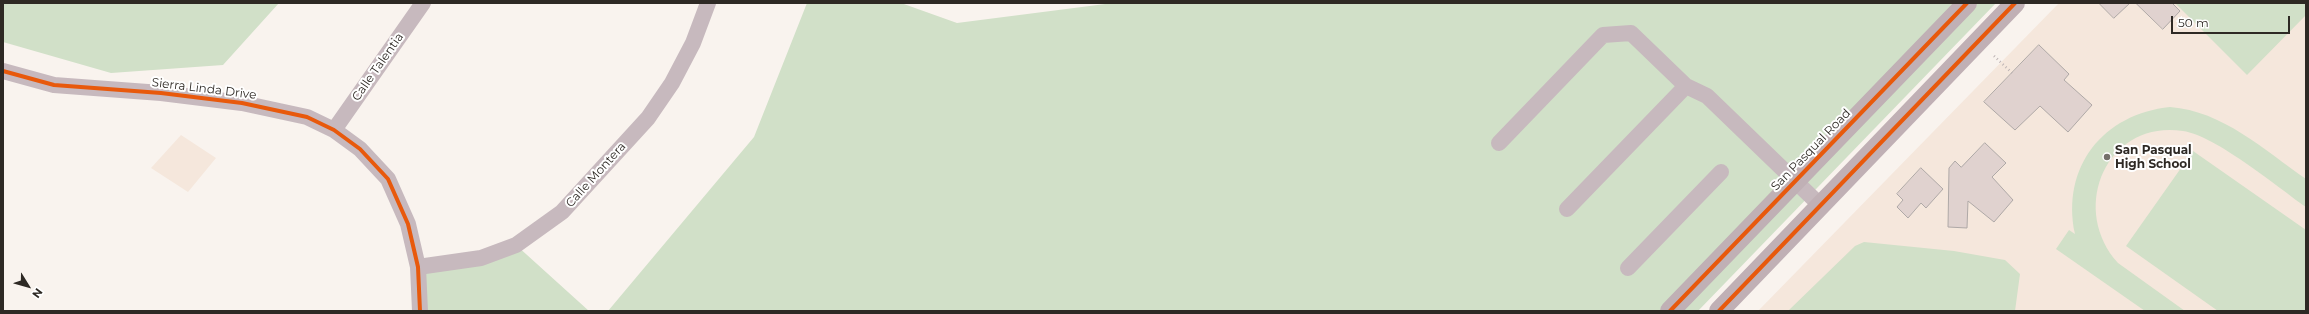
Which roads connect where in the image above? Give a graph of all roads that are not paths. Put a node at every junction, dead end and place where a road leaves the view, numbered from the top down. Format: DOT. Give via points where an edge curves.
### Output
graph roads {
  1 [pos="423,3"];
  2 [pos="708,3"];
  3 [pos="1967,3"];
  4 [pos="2015,3"];
  5 [pos="3,71"];
  6 [pos="1686,86"];
  7 [pos="334,130"];
  8 [pos="1499,143"];
  9 [pos="1721,172"];
  10 [pos="1795,181"];
  11 [pos="1821,206"];
  12 [pos="1567,209"];
  13 [pos="418,267"];
  14 [pos="1628,268"];
  15 [pos="420,311"];
  16 [pos="1670,311"];
  17 [pos="1719,311"];
  1 -- 7 [label="street, Calle Talentia"];
  2 -- 13 [label="street, Calle Montera" via="693,43 672,83 648,118 562,212 516,245 481,258"];
  3 -- 10 [label="main road, San Pasqual Road"];
  4 -- 11 [label="main road"];
  5 -- 7 [label="street, Sierra Linda Drive" via="54,85 161,93 242,103 307,117"];
  6 -- 8 [label="street" via="1631,33 1603,35"];
  6 -- 10 [label="street" via="1707,96"];
  6 -- 12 [label="street"];
  7 -- 13 [label="street, Sierra Linda Drive" via="360,149 388,178 408,224"];
  9 -- 14 [label="street"];
  10 -- 11 [label="street"];
  10 -- 16 [label="main road, San Pasqual Road"];
  11 -- 17 [label="main road"];
  13 -- 15 [label="street, Sierra Linda Drive"];
}
